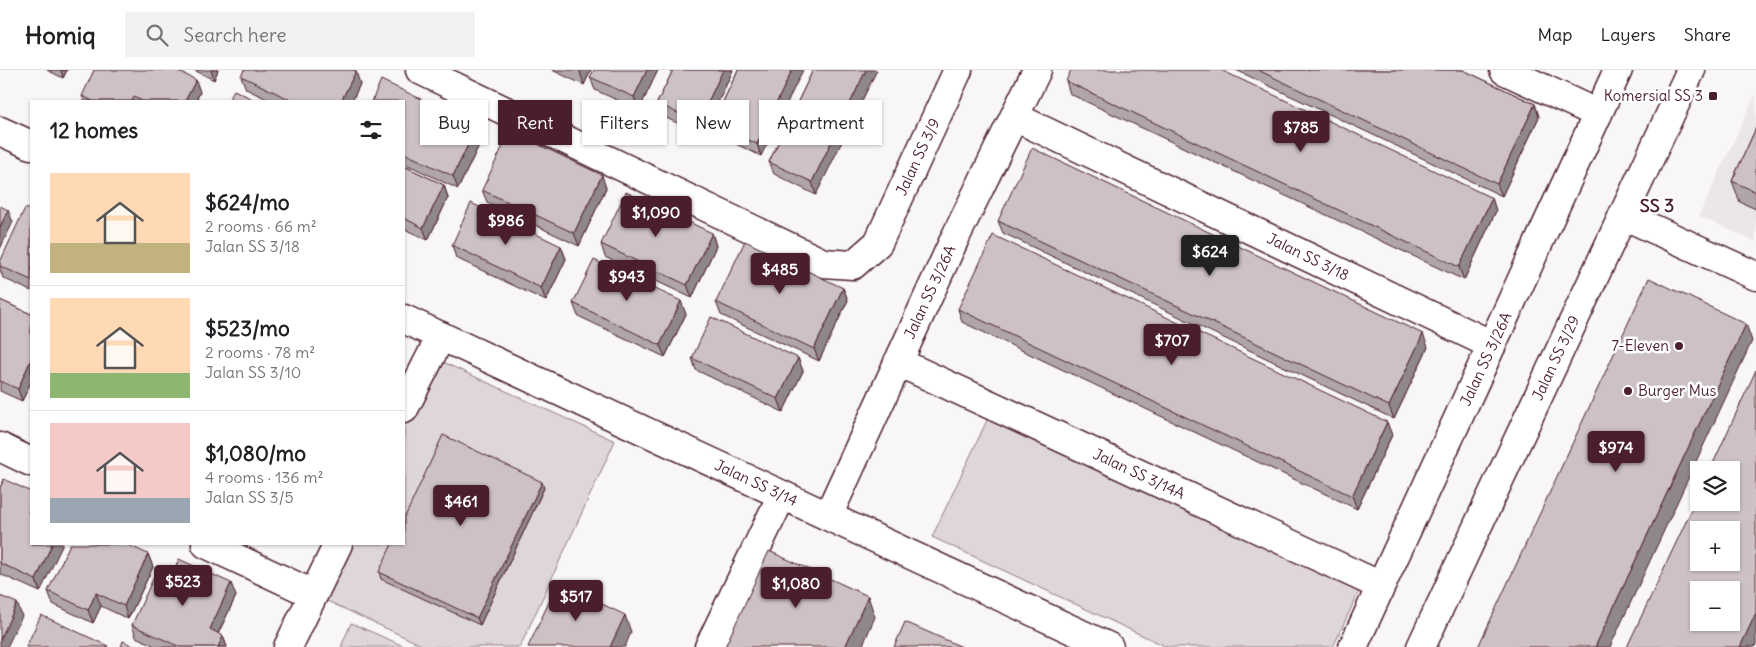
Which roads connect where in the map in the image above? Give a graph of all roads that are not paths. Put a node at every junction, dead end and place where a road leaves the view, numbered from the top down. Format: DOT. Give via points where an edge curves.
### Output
graph roads {
  1 [pos="420,70"];
  2 [pos="958,70"];
  3 [pos="1036,70"];
  4 [pos="1504,70"];
  5 [pos="1618,70"];
  6 [pos="1691,70"];
  7 [pos="1598,114"];
  8 [pos="1015,117"];
  9 [pos="0,131"];
  10 [pos="30,145"];
  11 [pos="1623,215"];
  12 [pos="1756,276"];
  13 [pos="405,319"];
  14 [pos="441,336"];
  15 [pos="1492,345"];
  16 [pos="898,362"];
  17 [pos="405,407"];
  18 [pos="0,447"];
  19 [pos="30,462"];
  20 [pos="782,495"];
  21 [pos="828,516"];
  22 [pos="208,545"];
  23 [pos="338,545"];
  24 [pos="1381,586"];
  25 [pos="313,594"];
  26 [pos="288,647"];
  27 [pos="709,647"];
  28 [pos="1109,647"];
  29 [pos="1352,647"];
  30 [pos="1421,647"];
  1 -- 2 [label="street, Jalan SS 3/9" via="823,263 853,265 878,243"];
  3 -- 8 [label="street, Jalan SS 3/26A"];
  4 -- 7 [label="street"];
  5 -- 7 [label="street, Jalan SS 3/26A"];
  6 -- 11 [label="street, Jalan SS 3/29"];
  7 -- 15 [label="street, Jalan SS 3/26A"];
  8 -- 15 [label="street, Jalan SS 3/18"];
  8 -- 16 [label="street, Jalan SS 3/26A"];
  9 -- 10 [label="street"];
  11 -- 12 [label="street"];
  11 -- 30 [label="street, Jalan SS 3/29"];
  13 -- 14 [label="street, Jalan SS 3/14"];
  14 -- 17 [label="street"];
  14 -- 20 [label="street, Jalan SS 3/14"];
  15 -- 24 [label="street, Jalan SS 3/26A"];
  16 -- 21 [label="street, Jalan SS 3/26A"];
  16 -- 24 [label="street, Jalan SS 3/14A"];
  18 -- 19 [label="street"];
  20 -- 21 [label="street, Jalan SS 3/14"];
  20 -- 27 [label="street"];
  21 -- 28 [label="street, Jalan SS 3/14"];
  22 -- 25 [label="street"];
  23 -- 25 [label="street"];
  24 -- 29 [label="street, Jalan SS 3/26A"];
  25 -- 26 [label="street"];
}
